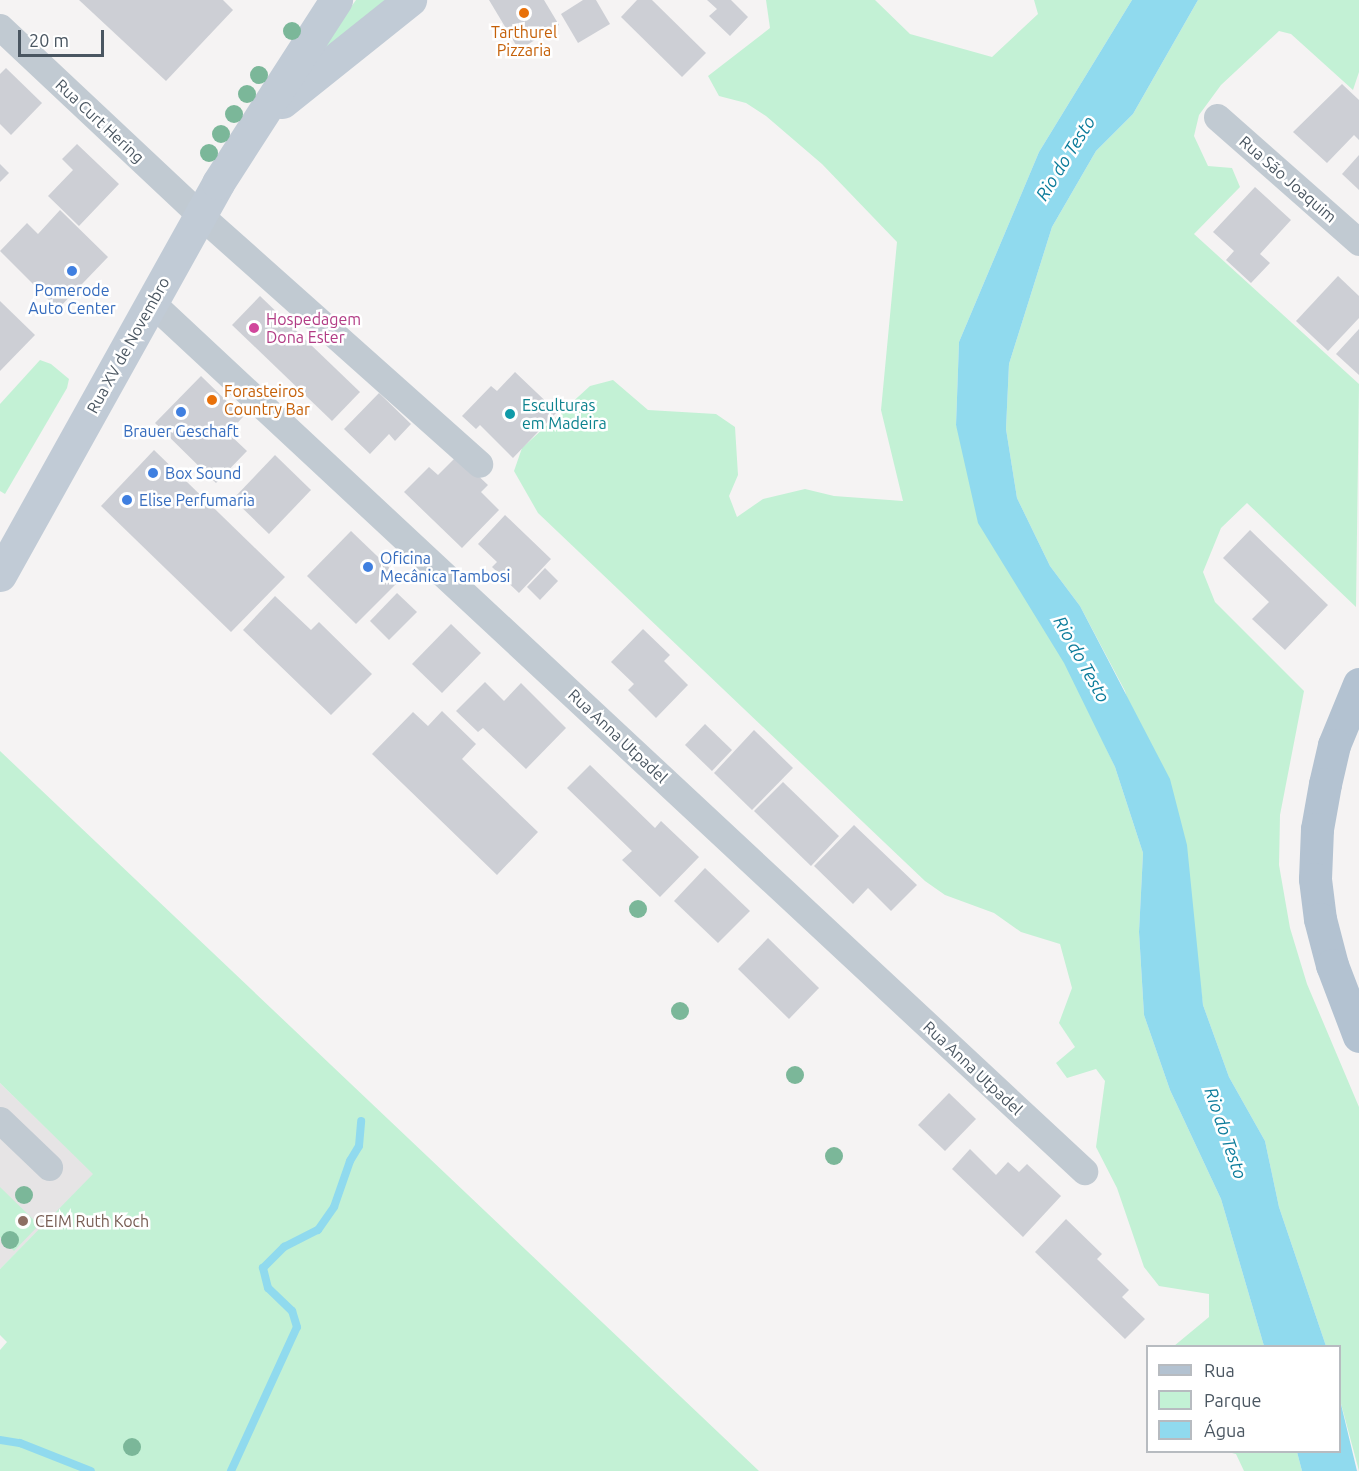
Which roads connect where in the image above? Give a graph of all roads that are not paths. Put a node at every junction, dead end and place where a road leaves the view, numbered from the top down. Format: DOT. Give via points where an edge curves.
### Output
graph roads {
  1 [pos="336,0"];
  2 [pos="410,0"];
  3 [pos="0,27"];
  4 [pos="1217,117"];
  5 [pos="262,118"];
  6 [pos="200,215"];
  7 [pos="1359,242"];
  8 [pos="152,303"];
  9 [pos="479,464"];
  10 [pos="0,575"];
  11 [pos="1359,684"];
  12 [pos="1359,1036"];
  13 [pos="0,1120"];
  14 [pos="49,1167"];
  15 [pos="1084,1171"];
  1 -- 5 [label="main road, Rua XV de Novembro"];
  2 -- 5 [label="main road, Rua XV de Novembro"];
  3 -- 6 [label="street, Rua Curt Hering"];
  4 -- 7 [label="street, Rua São Joaquim"];
  5 -- 6 [label="main road, Rua XV de Novembro"];
  6 -- 8 [label="main road, Rua XV de Novembro"];
  6 -- 9 [label="street, Rua Curt Hering"];
  8 -- 10 [label="main road, Rua XV de Novembro"];
  8 -- 15 [label="street, Rua Anna Utpadel"];
  11 -- 12 [label="main road" via="1334,745 1325,784 1317,829 1315,879 1332,965"];
  13 -- 14 [label="street"];
}
